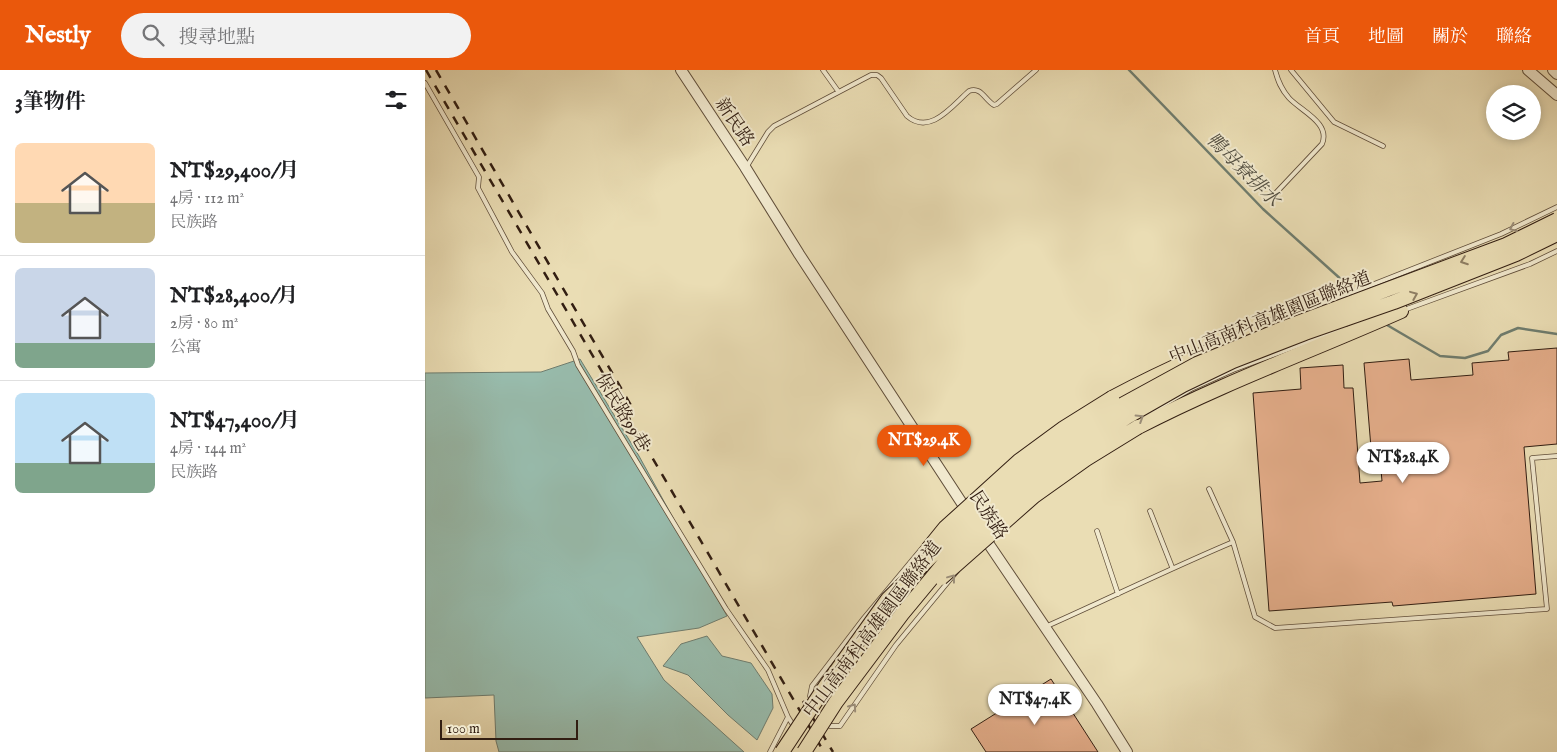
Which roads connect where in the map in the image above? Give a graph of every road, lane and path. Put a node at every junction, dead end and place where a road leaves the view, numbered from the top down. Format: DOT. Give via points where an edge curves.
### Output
graph roads {
  1 [pos="681,70"];
  2 [pos="823,70"];
  3 [pos="1036,70"];
  4 [pos="1275,70"];
  5 [pos="1291,70"];
  6 [pos="1527,70"];
  7 [pos="1553,70"];
  8 [pos="1557,74"];
  9 [pos="425,83"];
  10 [pos="838,92"];
  11 [pos="1557,95"];
  12 [pos="1383,146"];
  13 [pos="745,168"];
  14 [pos="1272,197"];
  15 [pos="1557,207"];
  16 [pos="1557,220"];
  17 [pos="1557,234"];
  18 [pos="1557,251"];
  19 [pos="1401,311"];
  20 [pos="1291,317"];
  21 [pos="1088,451"];
  22 [pos="1557,456"];
  23 [pos="1072,462"];
  24 [pos="1209,489"];
  25 [pos="1150,511"];
  26 [pos="968,513"];
  27 [pos="985,531"];
  28 [pos="1097,531"];
  29 [pos="1233,542"];
  30 [pos="1172,567"];
  31 [pos="1118,594"];
  32 [pos="887,599"];
  33 [pos="902,614"];
  34 [pos="1045,627"];
  35 [pos="788,717"];
  36 [pos="804,745"];
  37 [pos="770,752"];
  38 [pos="782,752"];
  39 [pos="810,752"];
  40 [pos="1127,752"];
  1 -- 13 [label="street, 新民路"];
  2 -- 10 [label="lane"];
  3 -- 10 [label="lane" via="997,104 990,103 974,89 939,118 922,123 907,116 877,75 866,76"];
  4 -- 14 [label="lane" via="1279,86 1318,123 1325,136 1323,144"];
  5 -- 12 [label="lane" via="1334,122"];
  6 -- 11 [label="street"];
  7 -- 8 [label="street"];
  9 -- 35 [label="lane, 保民路99巷" via="479,177 477,188 512,252 542,293 578,365 726,609 768,670"];
  10 -- 13 [label="lane" via="774,126"];
  13 -- 26 [label="street, 民族路"];
  15 -- 20 [label="lane, one-way" via="1501,234"];
  16 -- 32 [label="highway, 中山高南科高雄園區聯絡道, one-way, bridge" via="1506,246 1284,328 1197,364 1122,405 1028,469 957,531"];
  33 -- 17 [label="highway, 中山高南科高雄園區聯絡道, one-way, bridge" via="960,544 1034,480 1127,417 1233,361 1517,254"];
  18 -- 19 [label="lane"];
  33 -- 19 [label="highway, one-way, bridge" via="1035,496 1137,424"];
  20 -- 26 [label="lane" via="1109,408 1039,455"];
  20 -- 32 [label="highway, bridge" via="1179,364 1112,398 1064,428 1019,461 945,528"];
  21 -- 23 [label="lane"];
  22 -- 29 [label="lane" via="1532,458 1547,609 1275,628 1255,617"];
  24 -- 29 [label="lane"];
  25 -- 30 [label="lane"];
  26 -- 27 [label="street, 民族路"];
  26 -- 27 [label="lane, one-way" via="925,545 812,686 810,696 830,726 840,726 896,645 953,578"];
  27 -- 34 [label="street, 民族路"];
  28 -- 31 [label="lane"];
  29 -- 30 [label="lane"];
  30 -- 31 [label="lane"];
  31 -- 34 [label="lane"];
  32 -- 38 [label="highway, 中山高南科高雄園區聯絡道, bridge"];
  33 -- 36 [label="highway, 中山高南科高雄園區聯絡道, bridge"];
  34 -- 40 [label="street, 民族路"];
  35 -- 36 [label="lane, 保民路99巷"];
  35 -- 37 [label="lane"];
  36 -- 39 [label="lane, 保民路99巷"];
}
